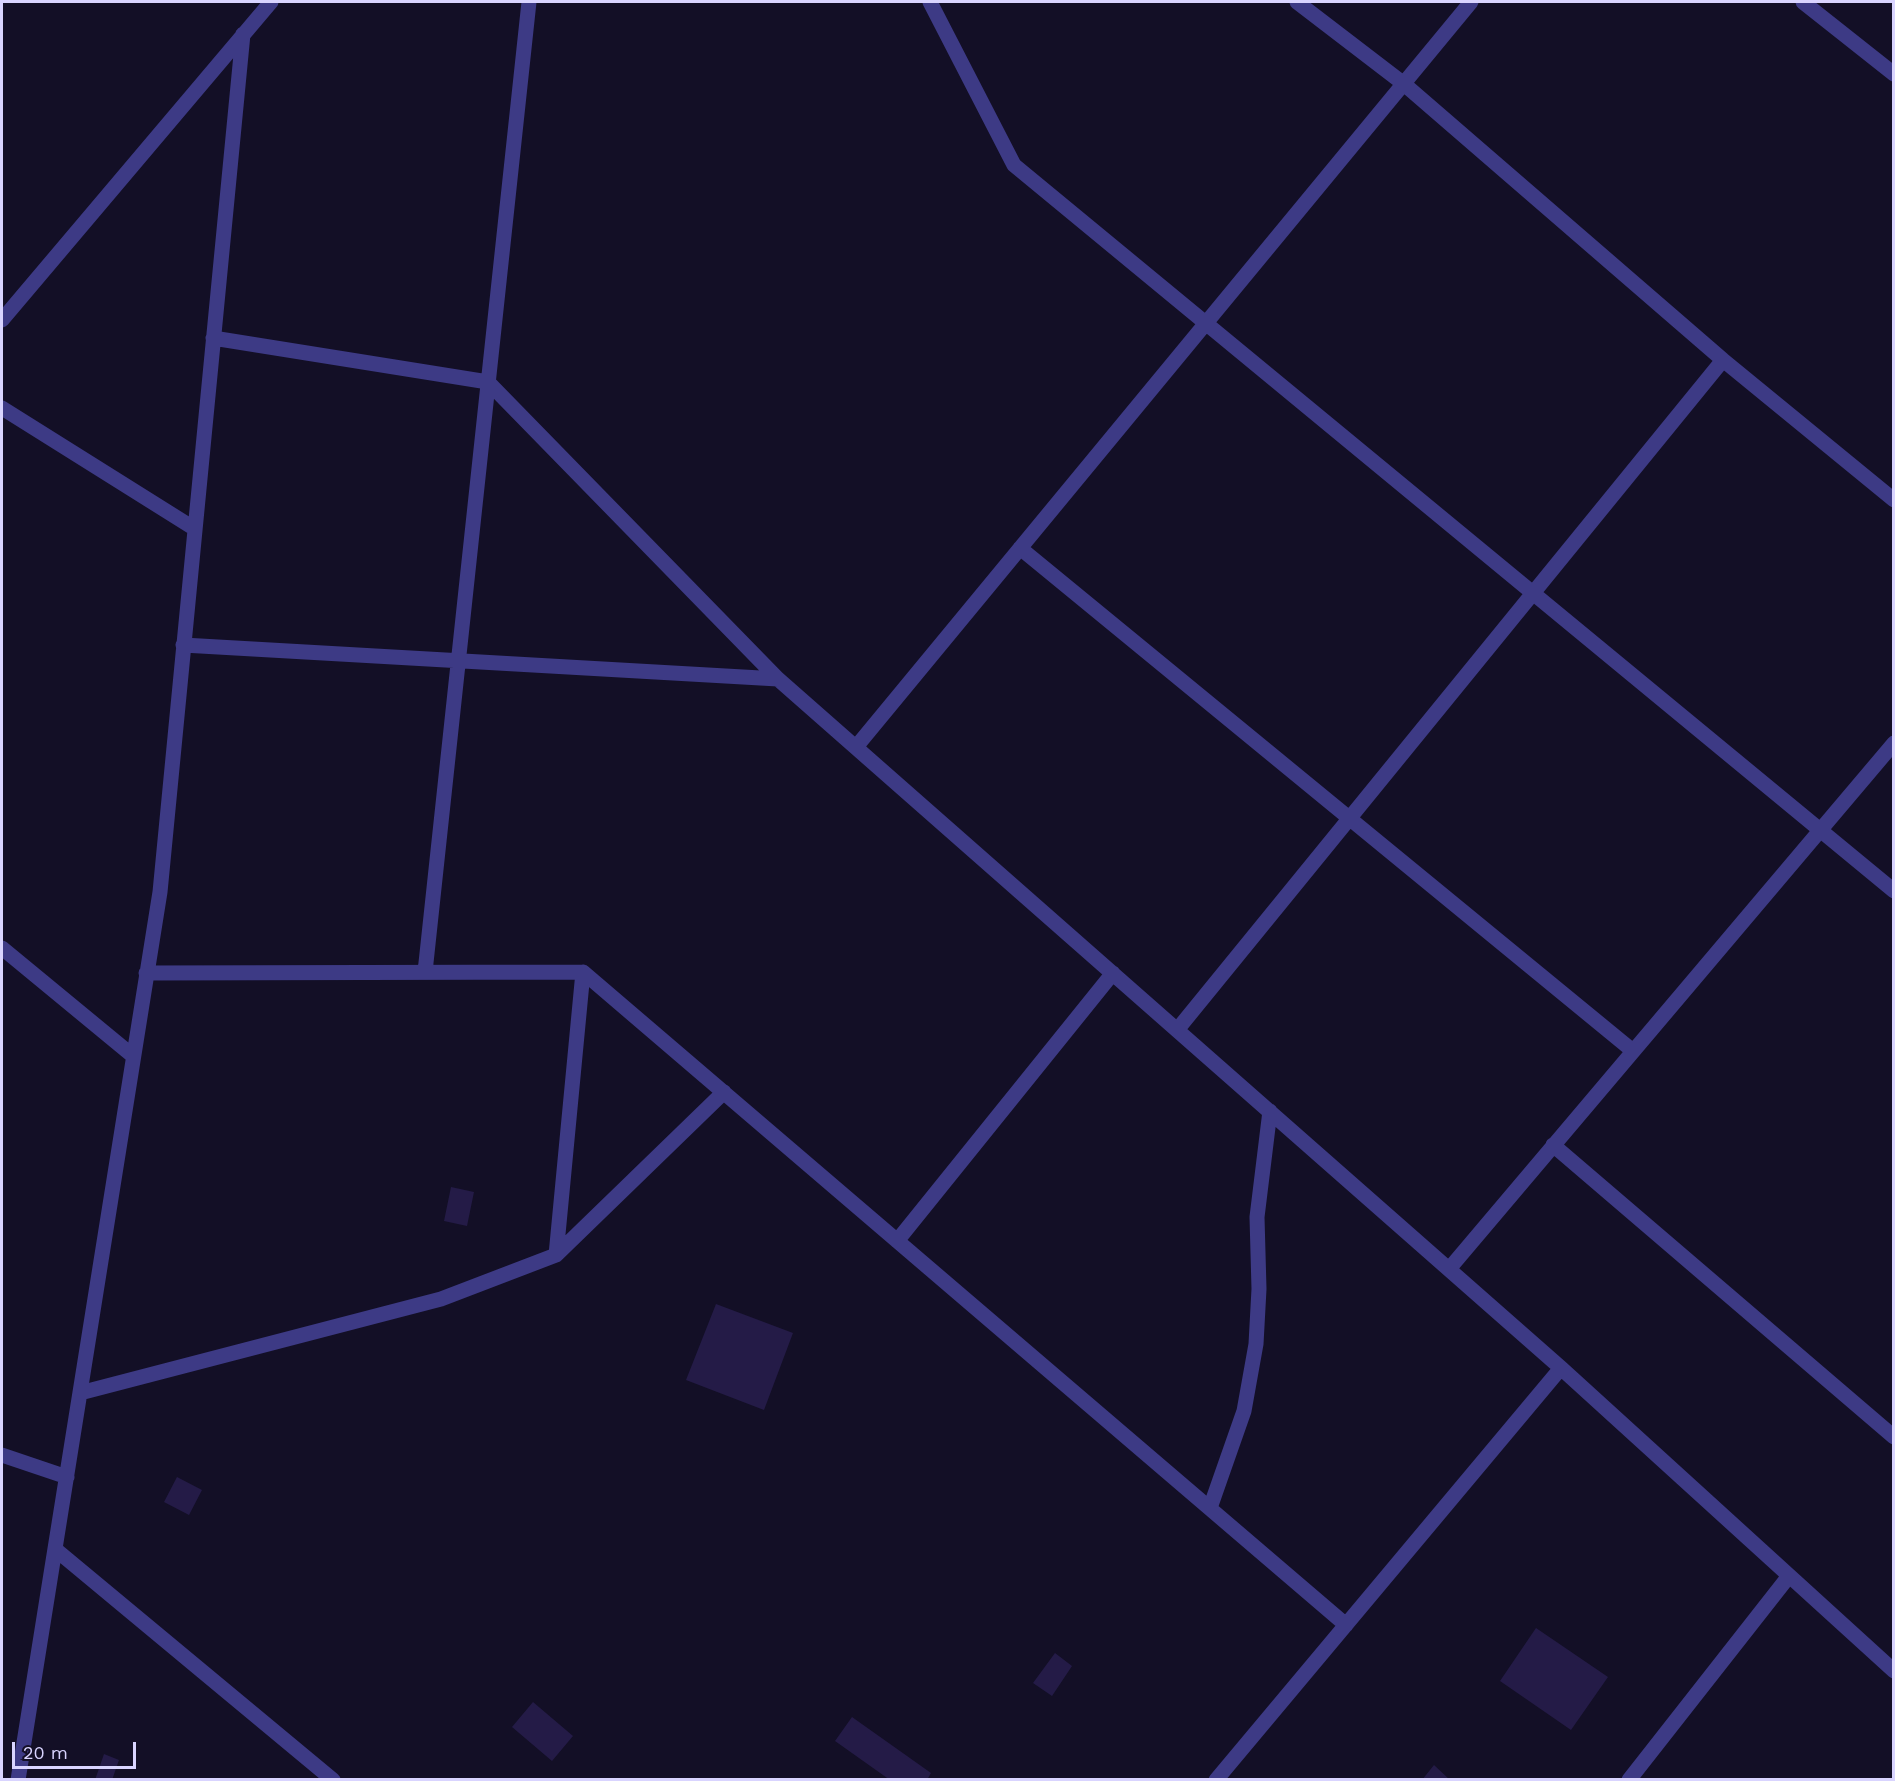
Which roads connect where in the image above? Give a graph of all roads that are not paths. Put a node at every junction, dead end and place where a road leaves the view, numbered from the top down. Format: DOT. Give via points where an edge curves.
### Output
graph roads {
  1 [pos="271,2"];
  2 [pos="529,2"];
  3 [pos="930,2"];
  4 [pos="1297,2"];
  5 [pos="1471,2"];
  6 [pos="1803,2"];
  7 [pos="243,34"];
  8 [pos="1893,74"];
  9 [pos="1404,84"];
  10 [pos="2,320"];
  11 [pos="1205,323"];
  12 [pos="213,338"];
  13 [pos="1723,360"];
  14 [pos="488,382"];
  15 [pos="2,408"];
  16 [pos="1893,500"];
  17 [pos="195,529"];
  18 [pos="1020,548"];
  19 [pos="1532,593"];
  20 [pos="183,645"];
  21 [pos="459,662"];
  22 [pos="778,679"];
  23 [pos="1893,743"];
  24 [pos="856,747"];
  25 [pos="1350,818"];
  26 [pos="1820,830"];
  27 [pos="1893,891"];
  28 [pos="2,948"];
  29 [pos="425,972"];
  30 [pos="583,972"];
  31 [pos="146,973"];
  32 [pos="1113,974"];
  33 [pos="1177,1030"];
  34 [pos="1633,1051"];
  35 [pos="134,1056"];
  36 [pos="724,1092"];
  37 [pos="1270,1111"];
  38 [pos="1553,1145"];
  39 [pos="897,1240"];
  40 [pos="556,1255"];
  41 [pos="1449,1269"];
  42 [pos="1561,1368"];
  43 [pos="80,1393"];
  44 [pos="1893,1437"];
  45 [pos="2,1455"];
  46 [pos="67,1477"];
  47 [pos="1210,1508"];
  48 [pos="55,1549"];
  49 [pos="1789,1576"];
  50 [pos="1346,1625"];
  51 [pos="1893,1671"];
  52 [pos="18,1779"];
  53 [pos="333,1779"];
  54 [pos="1216,1779"];
  55 [pos="1629,1779"];
  1 -- 7 [label="street"];
  2 -- 14 [label="street"];
  3 -- 11 [label="street" via="1014,165"];
  4 -- 9 [label="street"];
  5 -- 9 [label="street"];
  6 -- 8 [label="street"];
  7 -- 10 [label="street"];
  7 -- 12 [label="street"];
  9 -- 11 [label="street"];
  9 -- 13 [label="street"];
  11 -- 18 [label="street"];
  11 -- 19 [label="street"];
  12 -- 14 [label="street"];
  12 -- 17 [label="street"];
  13 -- 16 [label="street"];
  13 -- 19 [label="street"];
  14 -- 21 [label="street"];
  14 -- 22 [label="street"];
  15 -- 17 [label="street"];
  17 -- 20 [label="street"];
  18 -- 24 [label="street"];
  18 -- 25 [label="street"];
  19 -- 25 [label="street"];
  19 -- 26 [label="street"];
  20 -- 21 [label="street"];
  20 -- 31 [label="street" via="160,892"];
  21 -- 22 [label="street"];
  21 -- 29 [label="street"];
  22 -- 24 [label="street"];
  23 -- 26 [label="street"];
  24 -- 32 [label="street"];
  25 -- 33 [label="street"];
  25 -- 34 [label="street"];
  26 -- 27 [label="street"];
  26 -- 34 [label="street"];
  28 -- 35 [label="street"];
  29 -- 30 [label="street"];
  29 -- 31 [label="street"];
  30 -- 36 [label="street"];
  30 -- 40 [label="street"];
  31 -- 35 [label="street"];
  32 -- 33 [label="street"];
  32 -- 39 [label="street"];
  33 -- 37 [label="street"];
  34 -- 38 [label="street"];
  35 -- 43 [label="street"];
  36 -- 39 [label="street"];
  36 -- 40 [label="street"];
  37 -- 41 [label="street"];
  37 -- 47 [label="street" via="1257,1217 1256,1344 1244,1411"];
  38 -- 41 [label="street"];
  38 -- 44 [label="street"];
  39 -- 47 [label="street"];
  40 -- 43 [label="street" via="441,1299"];
  41 -- 42 [label="street"];
  42 -- 49 [label="street"];
  42 -- 50 [label="street"];
  43 -- 46 [label="street"];
  45 -- 46 [label="street"];
  46 -- 48 [label="street"];
  47 -- 50 [label="street"];
  48 -- 52 [label="street"];
  48 -- 53 [label="street"];
  49 -- 51 [label="street"];
  49 -- 55 [label="street"];
  50 -- 54 [label="street"];
}
